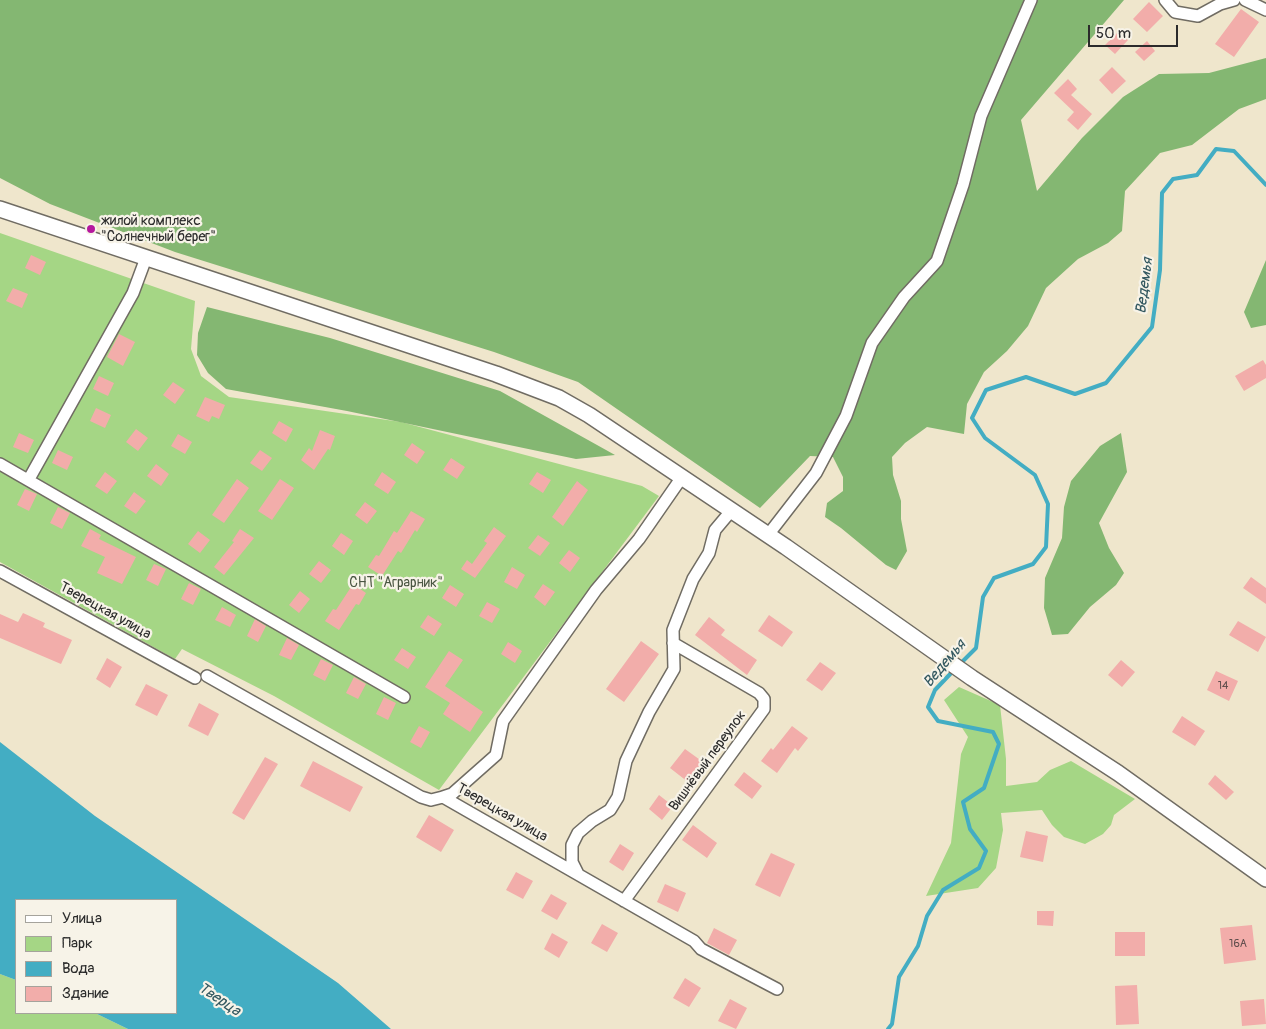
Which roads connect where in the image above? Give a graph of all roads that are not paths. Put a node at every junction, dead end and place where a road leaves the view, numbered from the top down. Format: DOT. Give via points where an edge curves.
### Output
graph roads {
  1 [pos="1032,0"];
  2 [pos="1165,0"];
  3 [pos="1234,0"];
  4 [pos="1245,0"];
  5 [pos="1266,10"];
  6 [pos="0,209"];
  7 [pos="146,258"];
  8 [pos="0,464"];
  9 [pos="682,477"];
  10 [pos="29,479"];
  11 [pos="731,511"];
  12 [pos="768,535"];
  13 [pos="0,571"];
  14 [pos="673,643"];
  15 [pos="208,676"];
  16 [pos="195,678"];
  17 [pos="404,697"];
  18 [pos="443,797"];
  19 [pos="578,874"];
  20 [pos="1266,879"];
  21 [pos="624,902"];
  22 [pos="777,989"];
  1 -- 12 [label="street" via="981,116 938,261 904,296 872,343 846,416 816,473"];
  2 -- 3 [label="street" via="1175,12 1198,16"];
  4 -- 5 [label="street"];
  6 -- 7 [label="main road"];
  7 -- 9 [label="main road" via="537,389 579,409"];
  7 -- 10 [label="street" via="133,293"];
  8 -- 10 [label="street"];
  9 -- 11 [label="main road"];
  9 -- 18 [label="street" via="639,539 596,590 503,721 496,755 459,788"];
  10 -- 17 [label="street"];
  11 -- 12 [label="main road"];
  11 -- 14 [label="street" via="714,530 708,553 697,570 673,630"];
  12 -- 20 [label="main road" via="972,678 1118,773"];
  13 -- 16 [label="street, Тверецкая улица"];
  14 -- 19 [label="street" via="674,669 626,761 618,797 610,810 578,833 572,845 572,862"];
  14 -- 21 [label="street, Вишнёвый переулок" via="759,693 764,699 764,709"];
  15 -- 18 [label="street, Тверецкая улица" via="421,797 431,800"];
  18 -- 19 [label="street, Тверецкая улица"];
  19 -- 21 [label="street, Тверецкая улица"];
  21 -- 22 [label="street, Тверецкая улица" via="694,941 701,949"];
}
